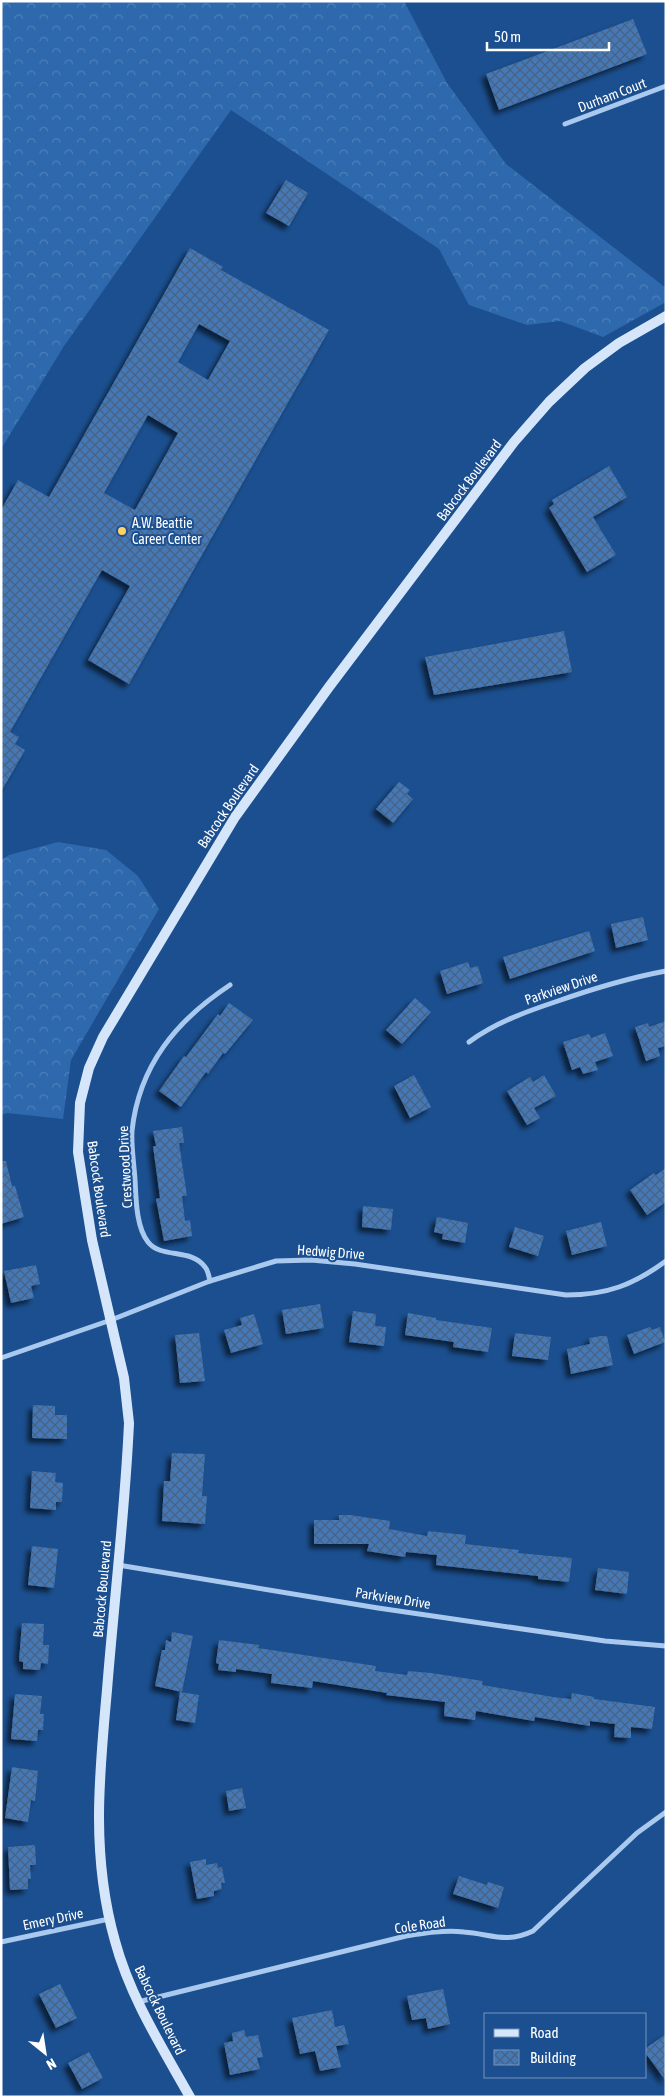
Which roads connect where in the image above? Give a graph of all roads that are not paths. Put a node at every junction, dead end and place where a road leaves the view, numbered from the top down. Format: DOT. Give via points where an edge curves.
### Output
graph roads {
  1 [pos="666,86"];
  2 [pos="565,124"];
  3 [pos="666,316"];
  4 [pos="666,971"];
  5 [pos="230,985"];
  6 [pos="469,1042"];
  7 [pos="666,1261"];
  8 [pos="210,1281"];
  9 [pos="111,1320"];
  10 [pos="1,1358"];
  11 [pos="118,1565"];
  12 [pos="666,1646"];
  13 [pos="666,1812"];
  14 [pos="109,1919"];
  15 [pos="1,1942"];
  16 [pos="138,2002"];
  17 [pos="190,2097"];
  1 -- 2 [label="street, Durham Court"];
  3 -- 9 [label="main road, Babcock Boulevard" via="619,343 585,368 514,442 235,817 103,1037 84,1087 78,1144 92,1240"];
  4 -- 6 [label="street, Parkview Drive" via="618,981 526,1012 484,1031"];
  5 -- 8 [label="street, Crestwood Drive" via="186,1018 167,1042 142,1085 132,1132 135,1191 143,1236 160,1250 199,1260 206,1267"];
  7 -- 8 [label="street, Hedwig Drive" via="617,1289 583,1295 311,1260 276,1262"];
  8 -- 9 [label="street, Hedwig Drive"];
  9 -- 10 [label="street, Hedwig Drive"];
  9 -- 11 [label="main road, Babcock Boulevard" via="124,1378 129,1423"];
  11 -- 12 [label="street, Parkview Drive" via="388,1610 605,1641"];
  11 -- 14 [label="main road, Babcock Boulevard" via="98,1803 100,1866"];
  13 -- 16 [label="street, Cole Road" via="637,1833 533,1931 520,1937 466,1932 414,1935"];
  14 -- 15 [label="street, Emery Drive"];
  14 -- 16 [label="main road, Babcock Boulevard" via="121,1961"];
  16 -- 17 [label="main road, Babcock Boulevard"];
}
